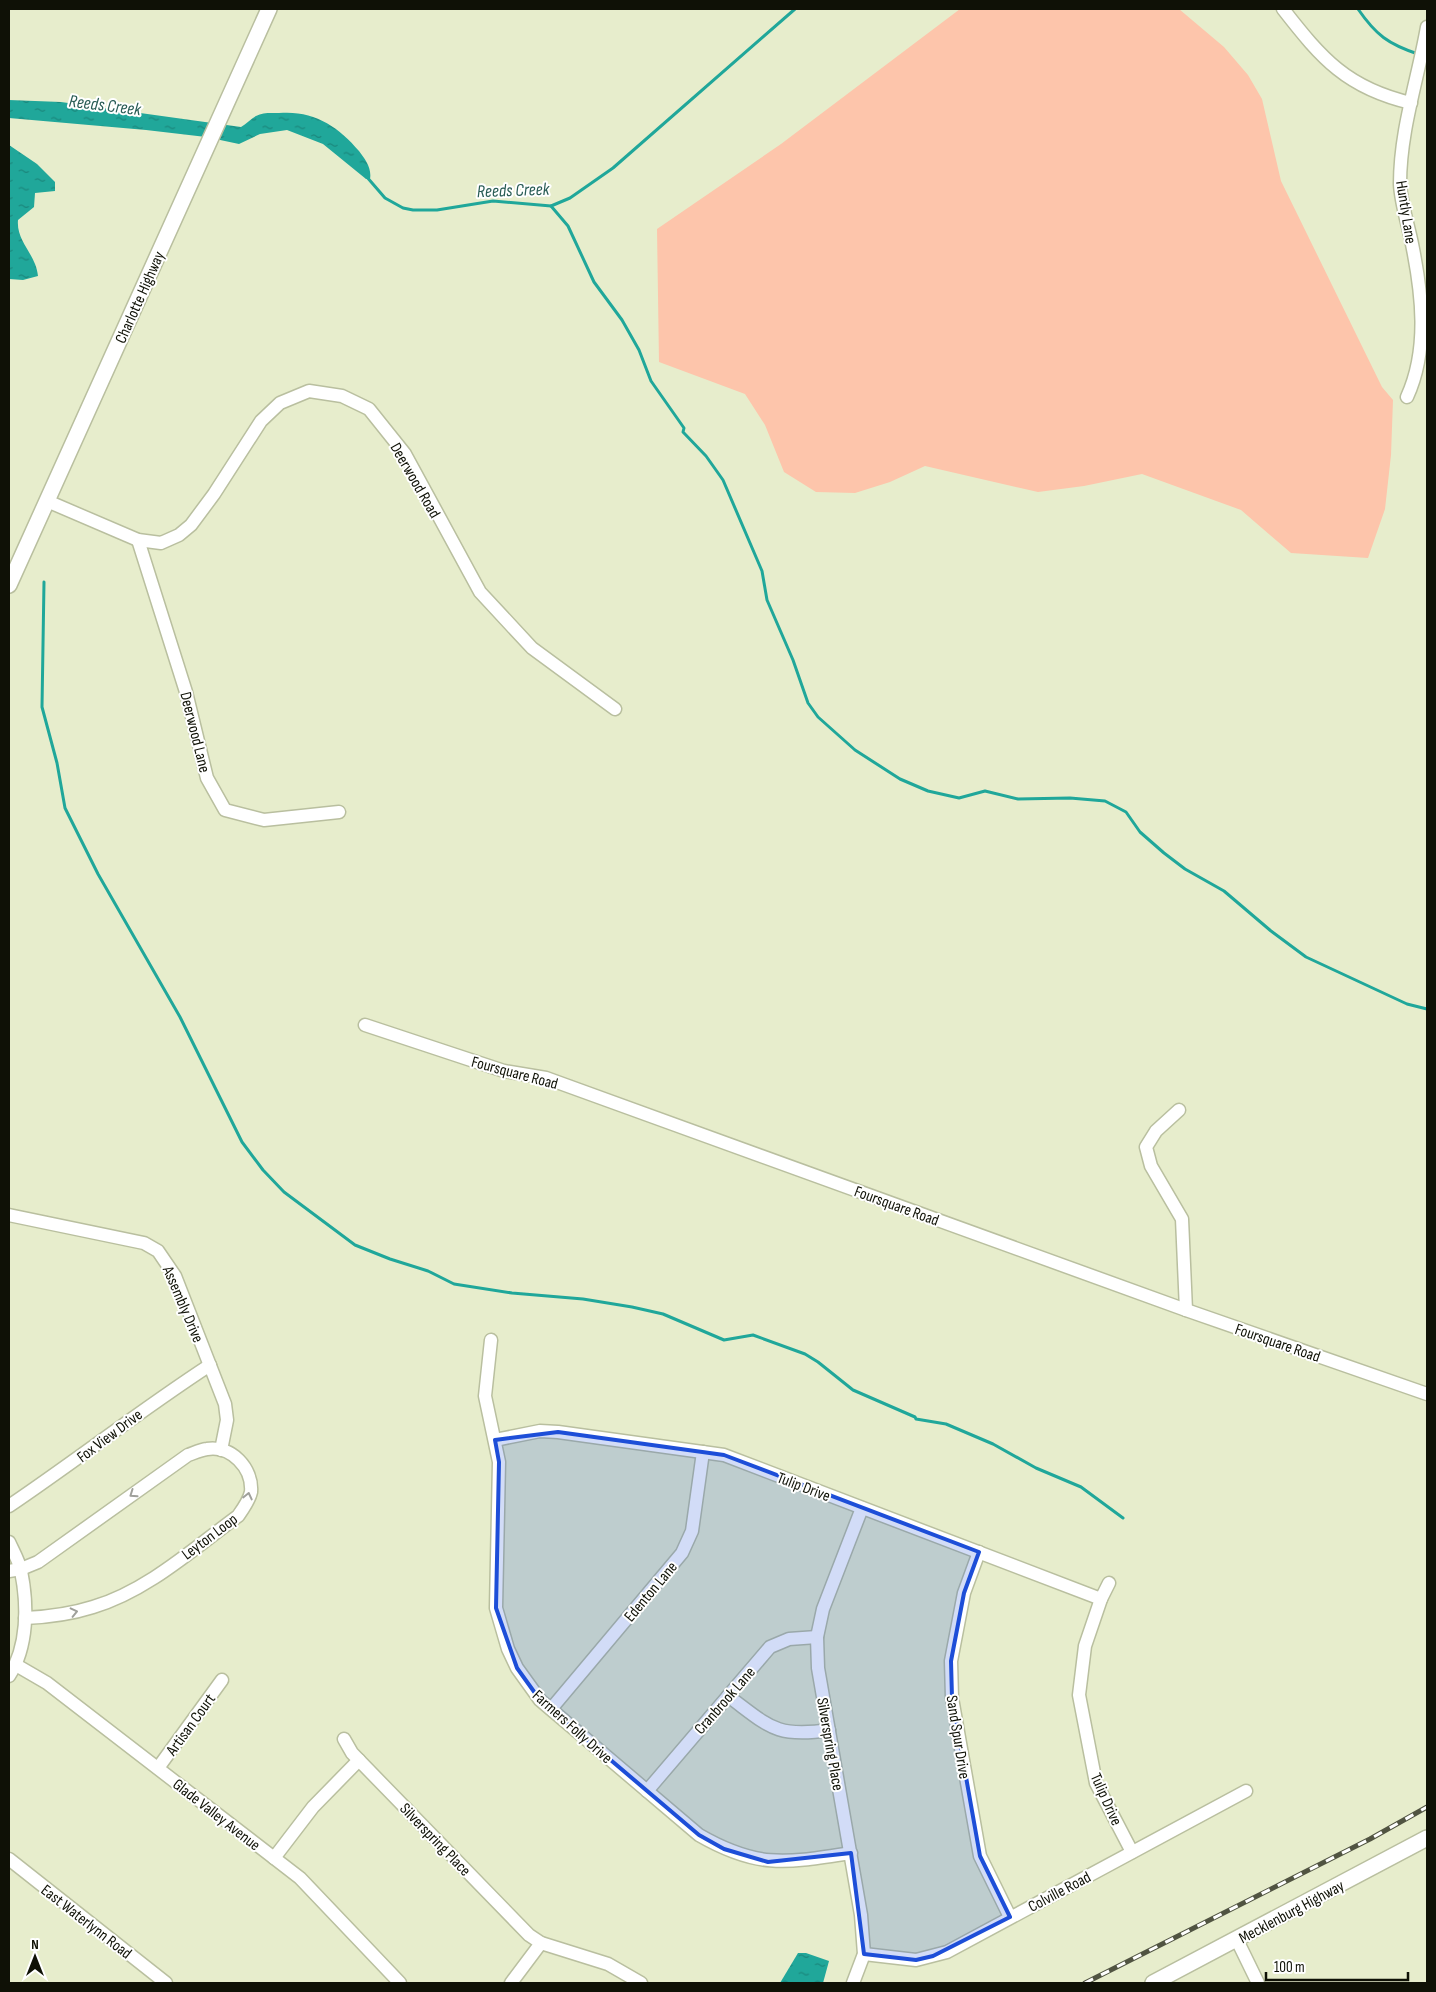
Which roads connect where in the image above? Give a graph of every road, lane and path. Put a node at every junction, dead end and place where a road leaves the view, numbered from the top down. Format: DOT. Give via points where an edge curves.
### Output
graph roads {
  1 [pos="269,9"];
  2 [pos="1282,9"];
  3 [pos="1427,27"];
  4 [pos="1411,103"];
  5 [pos="1408,397"];
  6 [pos="47,501"];
  7 [pos="138,540"];
  8 [pos="10,578"];
  9 [pos="615,709"];
  10 [pos="339,812"];
  11 [pos="364,1025"];
  12 [pos="1178,1110"];
  13 [pos="9,1216"];
  14 [pos="1186,1310"];
  15 [pos="492,1340"];
  16 [pos="210,1365"];
  17 [pos="1427,1394"];
  18 [pos="495,1440"];
  19 [pos="222,1450"];
  20 [pos="703,1452"];
  21 [pos="9,1506"];
  22 [pos="862,1508"];
  23 [pos="9,1542"];
  24 [pos="979,1552"];
  25 [pos="15,1570"];
  26 [pos="1109,1582"];
  27 [pos="1101,1599"];
  28 [pos="25,1618"];
  29 [pos="817,1637"];
  30 [pos="16,1665"];
  31 [pos="9,1676"];
  32 [pos="222,1680"];
  33 [pos="728,1696"];
  34 [pos="551,1709"];
  35 [pos="829,1730"];
  36 [pos="344,1740"];
  37 [pos="359,1760"];
  38 [pos="158,1768"];
  39 [pos="647,1791"];
  40 [pos="1246,1791"];
  41 [pos="1427,1838"];
  42 [pos="1132,1852"];
  43 [pos="850,1854"];
  44 [pos="274,1858"];
  45 [pos="9,1859"];
  46 [pos="1010,1917"];
  47 [pos="1237,1940"];
  48 [pos="541,1944"];
  49 [pos="864,1954"];
  50 [pos="166,1983"];
  51 [pos="400,1983"];
  52 [pos="511,1983"];
  53 [pos="641,1983"];
  54 [pos="853,1983"];
  55 [pos="1153,1983"];
  56 [pos="1258,1983"];
  1 -- 6 [label="main road, Charlotte Highway"];
  2 -- 4 [label="street" via="1333,67 1356,83"];
  3 -- 4 [label="street, Huntly Lane"];
  4 -- 5 [label="street, Huntly Lane" via="1401,158 1400,186 1420,284 1421,328 1418,368"];
  6 -- 7 [label="street, Deerwood Road"];
  6 -- 8 [label="main road, Charlotte Highway"];
  7 -- 9 [label="street, Deerwood Road" via="161,543 191,525 261,421 280,402 309,392 342,396 368,409 405,454 480,592 532,648"];
  7 -- 10 [label="street, Deerwood Lane" via="186,692 207,778 225,810 264,820"];
  11 -- 14 [label="street, Foursquare Road" via="504,1071 546,1078"];
  12 -- 14 [label="street" via="1156,1131 1146,1147 1151,1166 1182,1219"];
  13 -- 16 [label="street, Assembly Drive" via="144,1243 158,1251 175,1276"];
  14 -- 17 [label="street, Foursquare Road"];
  15 -- 18 [label="street, Farmers Folly Drive" via="485,1396"];
  16 -- 19 [label="street, Assembly Drive" via="225,1404 227,1420"];
  16 -- 21 [label="street, Fox View Drive" via="148,1405 87,1453"];
  18 -- 20 [label="street, Tulip Drive" via="558,1432"];
  18 -- 34 [label="street, Farmers Folly Drive" via="499,1462 496,1608 517,1668 540,1700"];
  19 -- 25 [label="street, one-way" via="207,1449 188,1455 38,1562"];
  28 -- 19 [label="street, Leyton Loop, one-way" via="55,1616 94,1607 122,1595 238,1516 247,1504 250,1476 244,1464"];
  20 -- 22 [label="street, Tulip Drive" via="724,1455"];
  20 -- 34 [label="street, Edenton Lane" via="692,1531 682,1553"];
  22 -- 24 [label="street, Tulip Drive"];
  22 -- 29 [label="street, Silverspring Place" via="823,1609"];
  23 -- 25 [label="street"];
  24 -- 27 [label="street, Tulip Drive"];
  24 -- 46 [label="street, Sand Spur Drive" via="964,1594 951,1661 952,1698 980,1856"];
  25 -- 28 [label="street"];
  26 -- 27 [label="street, Tulip Drive"];
  27 -- 42 [label="street, Tulip Drive" via="1085,1646 1079,1695 1096,1783"];
  28 -- 30 [label="street"];
  29 -- 33 [label="street, Cranbrook Lane" via="789,1638 770,1647"];
  29 -- 35 [label="street, Silverspring Place" via="818,1668"];
  30 -- 31 [label="street"];
  30 -- 38 [label="street, Glade Valley Avenue" via="47,1683"];
  32 -- 38 [label="street, Artisan Court"];
  33 -- 35 [label="street" via="770,1727 785,1733"];
  33 -- 39 [label="street, Cranbrook Lane"];
  34 -- 39 [label="street, Farmers Folly Drive"];
  35 -- 43 [label="street, Silverspring Place"];
  36 -- 37 [label="street, Silverspring Place"];
  37 -- 44 [label="street" via="313,1807"];
  37 -- 48 [label="street, Silverspring Place"];
  38 -- 44 [label="street, Glade Valley Avenue"];
  39 -- 43 [label="street, Farmers Folly Drive" via="699,1835 724,1849 768,1862"];
  40 -- 42 [label="street, Colville Road"];
  41 -- 47 [label="main road, Mecklenburg Highway"];
  42 -- 46 [label="street, Colville Road"];
  43 -- 49 [label="street, Silverspring Place"];
  44 -- 51 [label="street, Glade Valley Avenue" via="300,1878"];
  45 -- 50 [label="street, East Waterlynn Road"];
  46 -- 49 [label="street, Colville Road" via="947,1952 933,1956 916,1960"];
  47 -- 55 [label="main road, Mecklenburg Highway"];
  47 -- 56 [label="street"];
  48 -- 52 [label="street"];
  48 -- 53 [label="street, Silverspring Place" via="608,1964"];
  49 -- 54 [label="street, Silverspring Place"];
}
